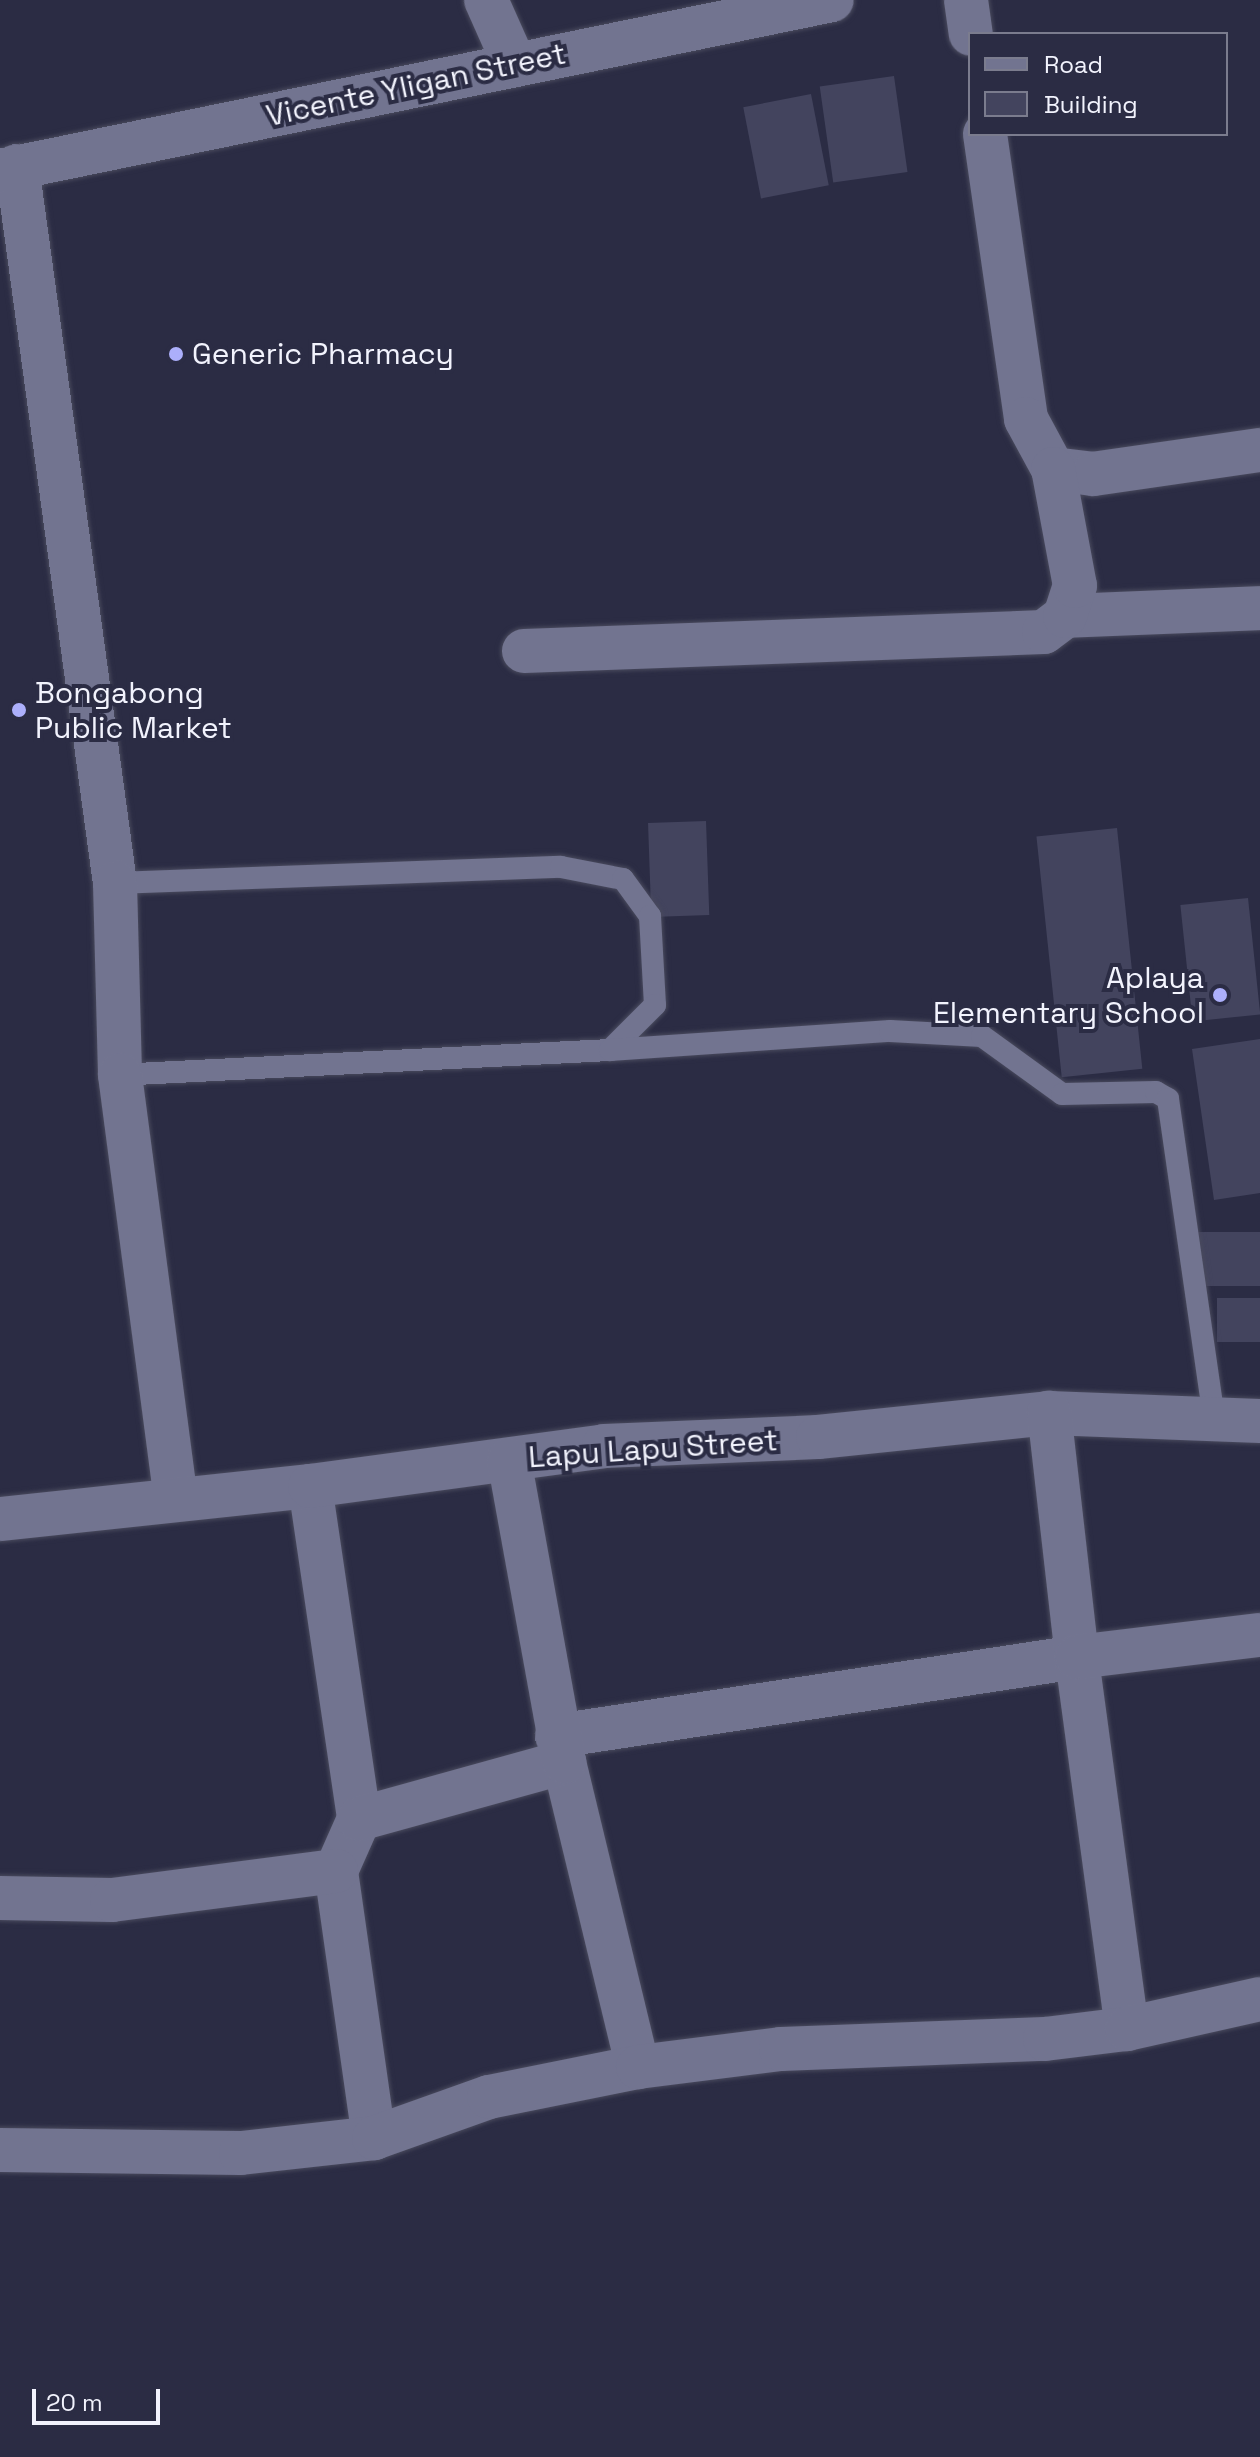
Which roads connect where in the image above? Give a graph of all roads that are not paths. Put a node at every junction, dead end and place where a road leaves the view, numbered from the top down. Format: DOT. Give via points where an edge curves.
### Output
graph roads {
  1 [pos="486,0"];
  2 [pos="832,0"];
  3 [pos="966,0"];
  4 [pos="720,11"];
  5 [pos="971,32"];
  6 [pos="515,65"];
  7 [pos="985,136"];
  8 [pos="9,169"];
  9 [pos="1260,450"];
  10 [pos="1053,469"];
  11 [pos="1260,608"];
  12 [pos="1065,616"];
  13 [pos="524,651"];
  14 [pos="115,883"];
  15 [pos="610,1050"];
  16 [pos="120,1075"];
  17 [pos="1049,1413"];
  18 [pos="1214,1419"];
  19 [pos="1260,1421"];
  20 [pos="509,1460"];
  21 [pos="310,1486"];
  22 [pos="176,1499"];
  23 [pos="0,1519"];
  24 [pos="1260,1635"];
  25 [pos="1077,1657"];
  26 [pos="561,1749"];
  27 [pos="359,1819"];
  28 [pos="336,1871"];
  29 [pos="0,1898"];
  30 [pos="1260,1999"];
  31 [pos="1127,2029"];
  32 [pos="638,2067"];
  33 [pos="374,2138"];
  34 [pos="0,2150"];
  1 -- 6 [label="street"];
  2 -- 4 [label="street, Vicente Yligan Street"];
  3 -- 5 [label="street"];
  4 -- 6 [label="street, Vicente Yligan Street"];
  6 -- 8 [label="street, Vicente Yligan Street"];
  7 -- 10 [label="street" via="1026,419"];
  8 -- 14 [label="street"];
  9 -- 10 [label="street" via="1093,474"];
  10 -- 12 [label="street" via="1075,586"];
  11 -- 12 [label="street"];
  12 -- 13 [label="street" via="1044,632"];
  14 -- 15 [label="lane" via="561,867 623,879 650,916 655,1005"];
  14 -- 16 [label="street"];
  15 -- 16 [label="lane"];
  15 -- 18 [label="lane" via="890,1031 982,1036 1062,1094 1156,1092 1168,1099"];
  16 -- 22 [label="street"];
  17 -- 18 [label="street, Lapu Lapu Street"];
  17 -- 20 [label="street, Lapu Lapu Street" via="818,1437 604,1446"];
  17 -- 25 [label="street"];
  18 -- 19 [label="street, Lapu Lapu Street"];
  20 -- 21 [label="street, Lapu Lapu Street"];
  20 -- 26 [label="street"];
  21 -- 22 [label="street, Lapu Lapu Street"];
  21 -- 27 [label="street"];
  22 -- 23 [label="street, Lapu Lapu Street"];
  24 -- 25 [label="street"];
  25 -- 26 [label="street"];
  25 -- 31 [label="street"];
  26 -- 27 [label="street"];
  26 -- 32 [label="street"];
  27 -- 28 [label="street"];
  28 -- 29 [label="street" via="112,1900"];
  28 -- 33 [label="street"];
  30 -- 31 [label="street"];
  31 -- 32 [label="street" via="1045,2039 781,2049"];
  32 -- 33 [label="street" via="489,2097"];
  33 -- 34 [label="street" via="241,2153"];
}
